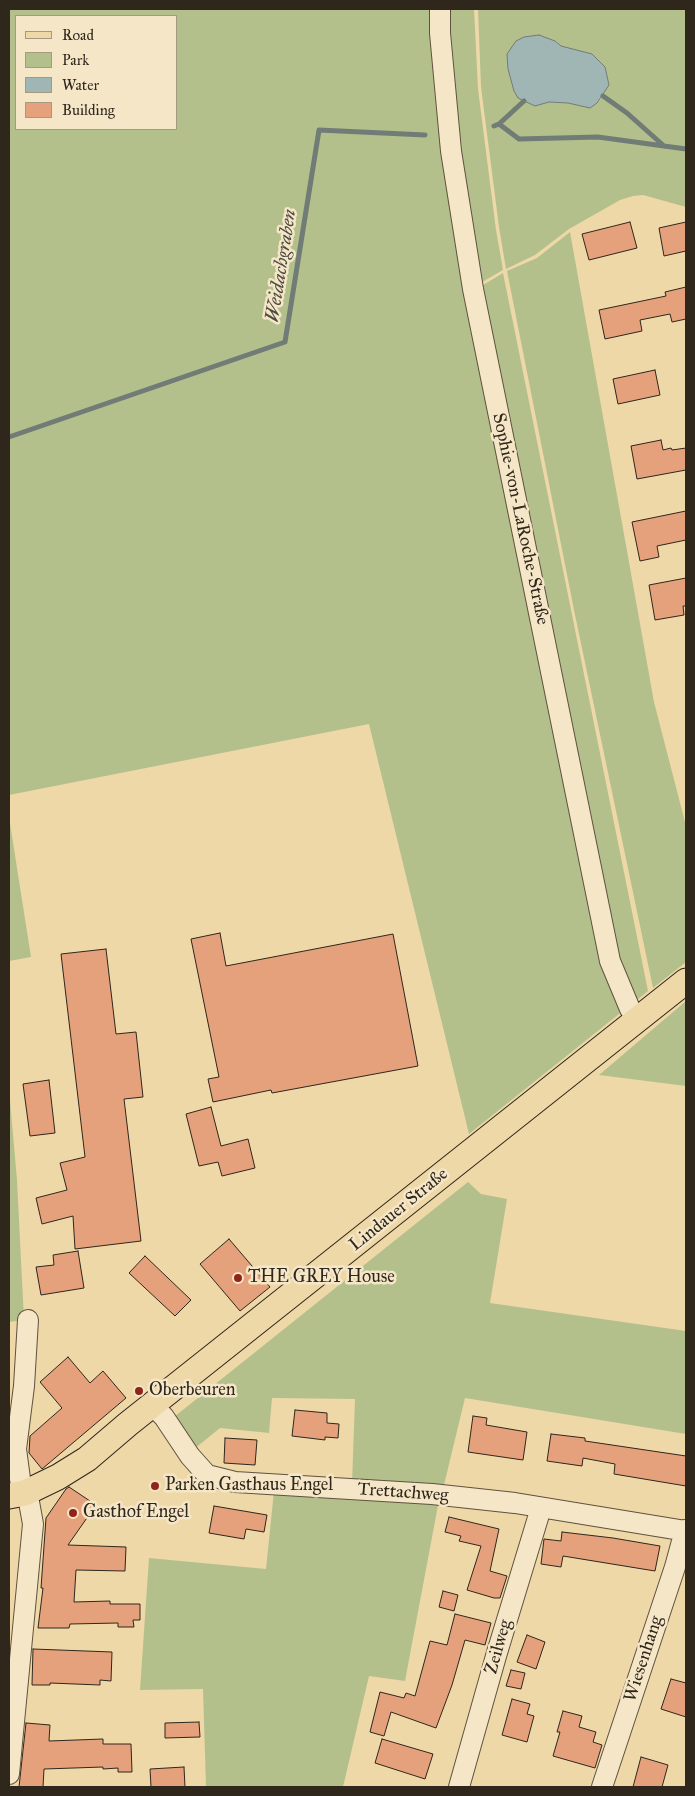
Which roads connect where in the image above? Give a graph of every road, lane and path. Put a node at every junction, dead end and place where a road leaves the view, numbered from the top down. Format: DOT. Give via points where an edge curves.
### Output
graph roads {
  1 [pos="440,9"];
  2 [pos="686,981"];
  3 [pos="638,1019"];
  4 [pos="28,1320"];
  5 [pos="153,1406"];
  6 [pos="17,1495"];
  7 [pos="540,1508"];
  8 [pos="686,1530"];
  9 [pos="9,1774"];
  10 [pos="459,1787"];
  11 [pos="602,1787"];
  1 -- 3 [label="street, Sophie-von-LaRoche-Straße" via="451,151 473,289 610,961 630,1009"];
  2 -- 3 [label="main road, Lindauer Straße"];
  3 -- 5 [label="main road, Lindauer Straße"];
  4 -- 6 [label="street" via="16,1449 21,1486"];
  5 -- 6 [label="main road, Lindauer Straße" via="87,1459"];
  5 -- 7 [label="street, Trettachweg" via="207,1475 235,1482 432,1494"];
  6 -- 9 [label="street" via="29,1502 33,1524"];
  7 -- 8 [label="street, Trettachweg"];
  7 -- 10 [label="street, Zeilweg"];
  8 -- 11 [label="street, Wiesenhang"];
}
